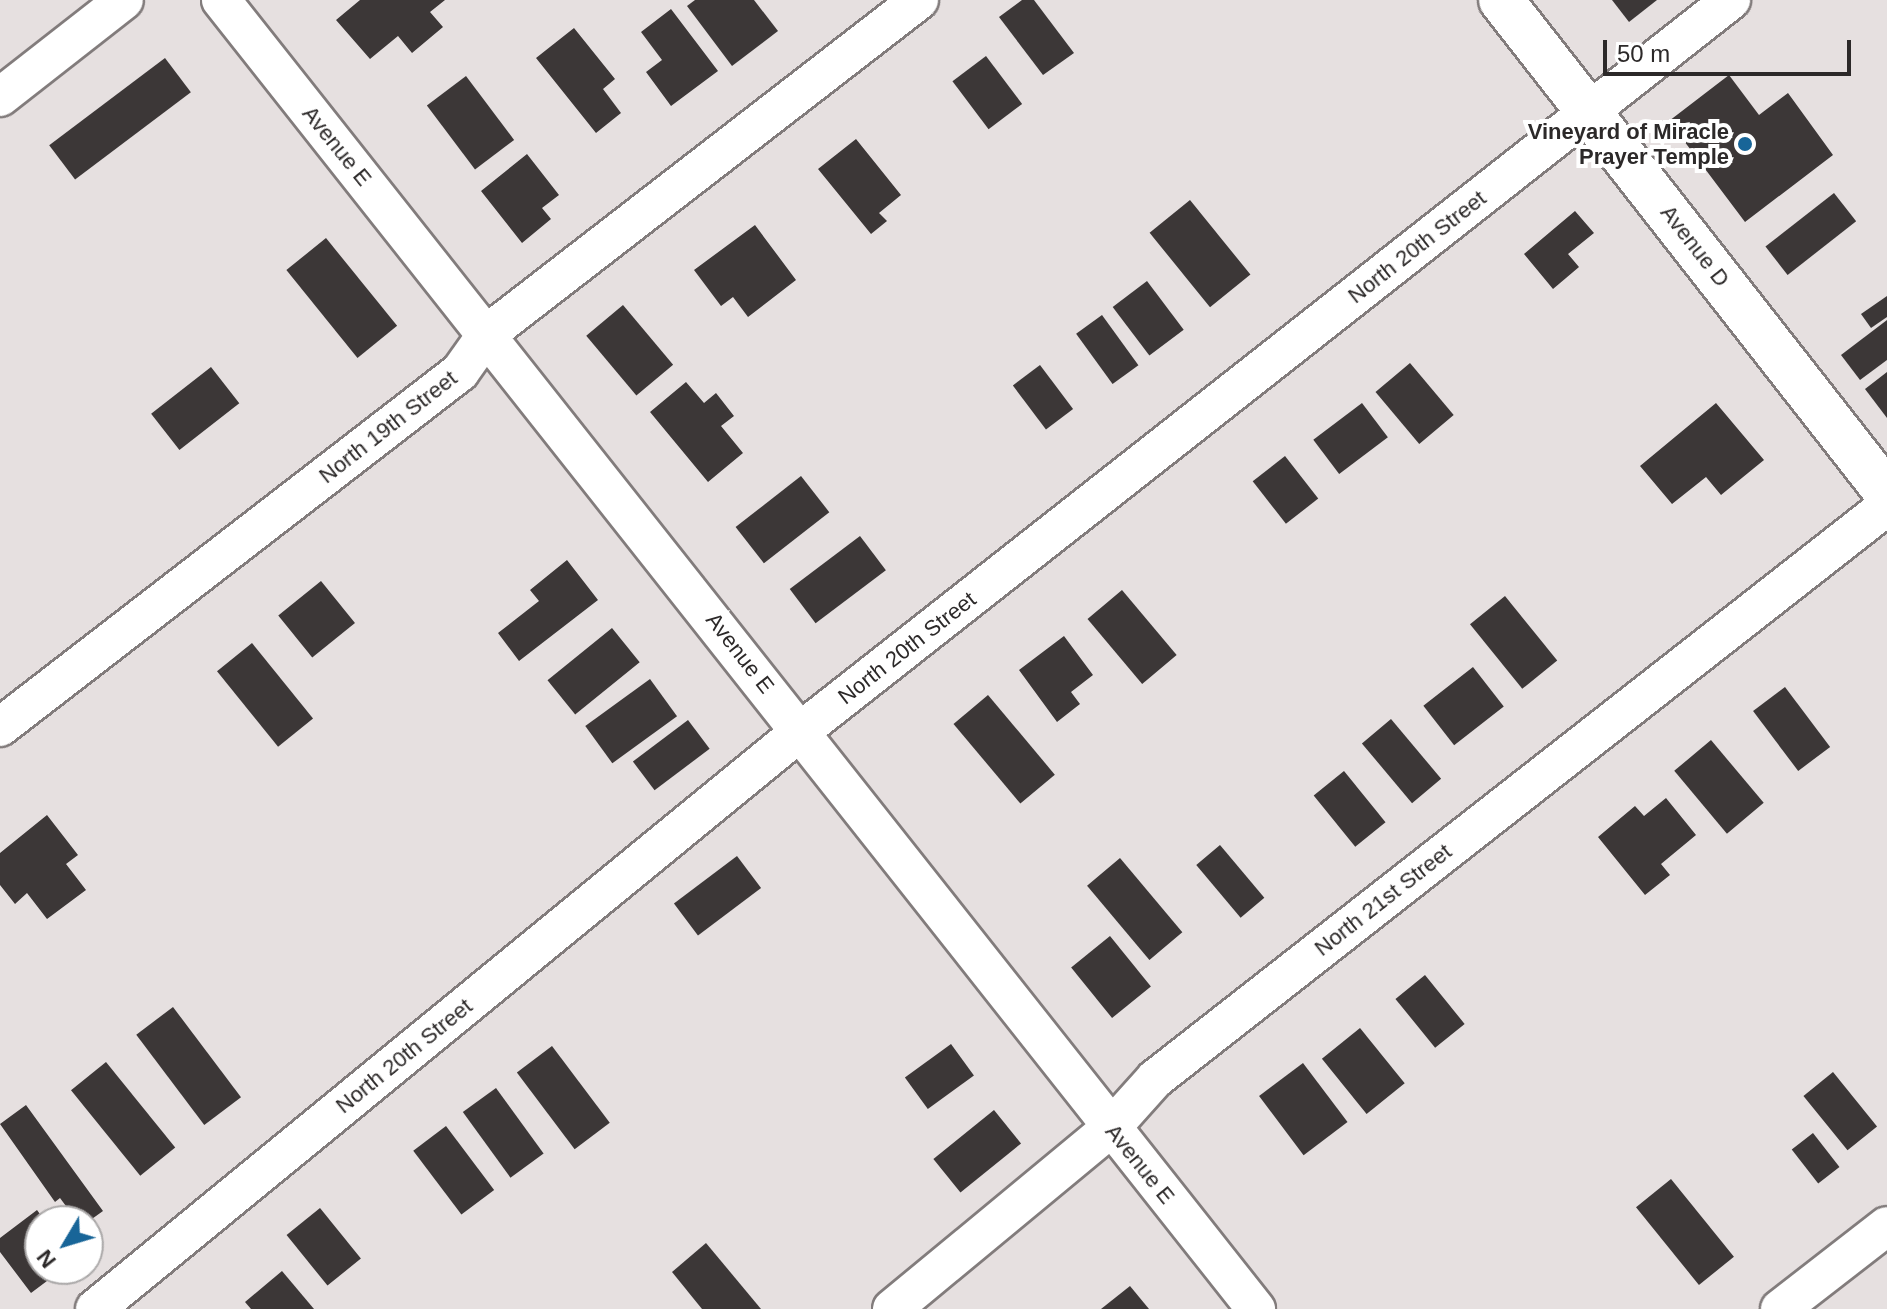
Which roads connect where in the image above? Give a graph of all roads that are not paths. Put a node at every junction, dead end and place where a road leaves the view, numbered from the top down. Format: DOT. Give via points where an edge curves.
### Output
graph roads {
  1 [pos="124,0"];
  2 [pos="221,0"];
  3 [pos="919,0"];
  4 [pos="1501,0"];
  5 [pos="1731,0"];
  6 [pos="0,97"];
  7 [pos="1590,111"];
  8 [pos="487,334"];
  9 [pos="1887,493"];
  10 [pos="1887,506"];
  11 [pos="0,727"];
  12 [pos="801,731"];
  13 [pos="1111,1128"];
  14 [pos="1887,1226"];
  15 [pos="95,1309"];
  16 [pos="892,1309"];
  17 [pos="1256,1309"];
  18 [pos="1780,1309"];
  1 -- 6 [label="street"];
  2 -- 8 [label="street, Avenue E"];
  3 -- 8 [label="street, North 19th Street"];
  4 -- 7 [label="street, Avenue D"];
  5 -- 7 [label="street, North 20th Street"];
  7 -- 9 [label="street, Avenue D"];
  7 -- 12 [label="street, North 20th Street"];
  8 -- 11 [label="street, North 19th Street" via="460,372"];
  8 -- 12 [label="street, Avenue E"];
  10 -- 13 [label="street, North 21st Street" via="1155,1079"];
  12 -- 13 [label="street, Avenue E"];
  12 -- 15 [label="street, North 20th Street"];
  13 -- 16 [label="street, North 21st Street"];
  13 -- 17 [label="street, Avenue E"];
  14 -- 18 [label="street"];
}
